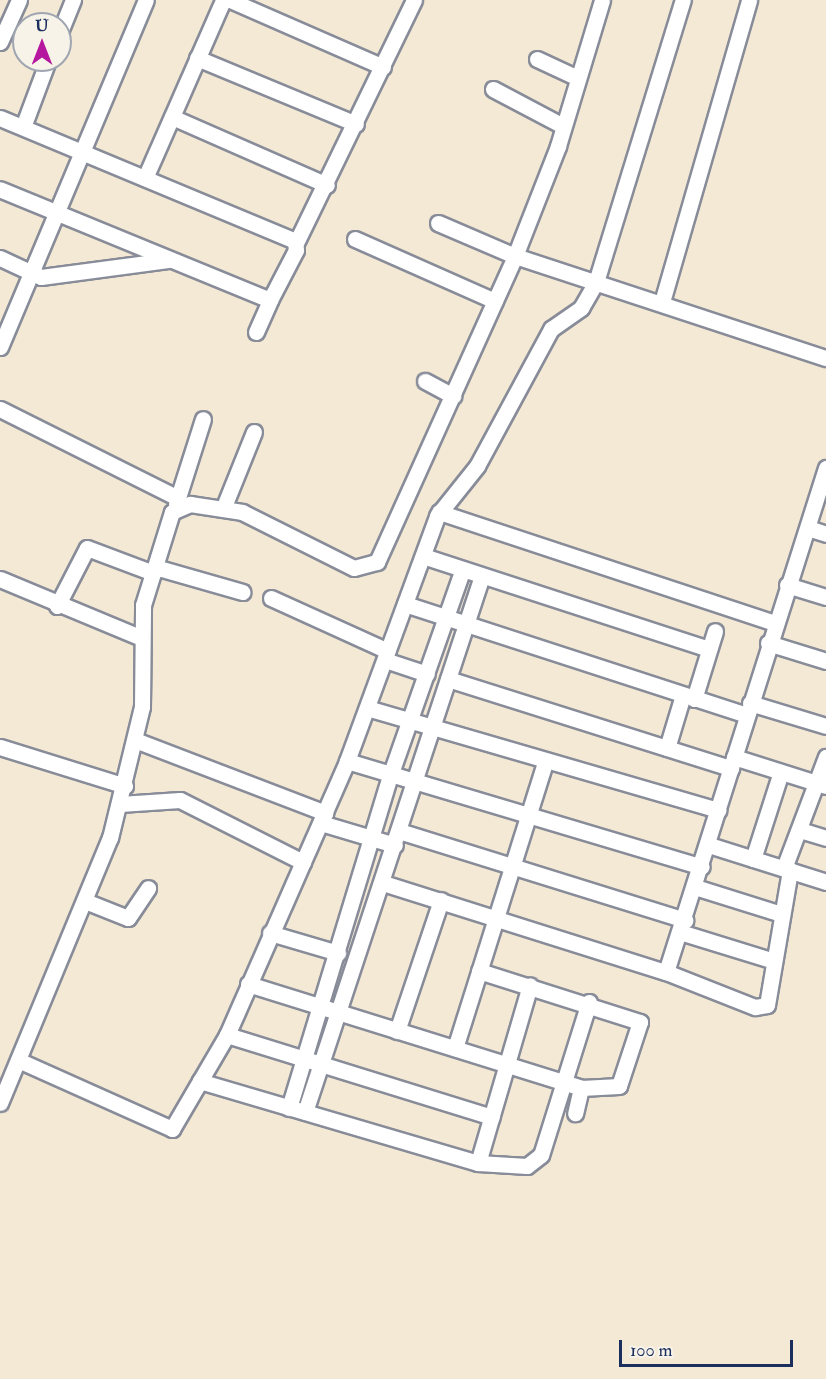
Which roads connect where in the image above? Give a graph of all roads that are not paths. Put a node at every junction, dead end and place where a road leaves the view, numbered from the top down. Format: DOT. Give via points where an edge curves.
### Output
graph roads {
  1 [pos="19,0"];
  2 [pos="146,0"];
  3 [pos="223,0"];
  4 [pos="231,0"];
  5 [pos="602,0"];
  6 [pos="683,0"];
  7 [pos="749,0"];
  8 [pos="408,2"];
  9 [pos="0,42"];
  10 [pos="197,58"];
  11 [pos="537,59"];
  12 [pos="383,67"];
  13 [pos="44,72"];
  14 [pos="578,78"];
  15 [pos="493,89"];
  16 [pos="172,117"];
  17 [pos="0,118"];
  18 [pos="356,123"];
  19 [pos="563,126"];
  20 [pos="23,127"];
  21 [pos="83,152"];
  22 [pos="145,178"];
  23 [pos="327,185"];
  24 [pos="0,189"];
  25 [pos="56,214"];
  26 [pos="438,223"];
  27 [pos="355,239"];
  28 [pos="296,243"];
  29 [pos="515,256"];
  30 [pos="0,258"];
  31 [pos="168,260"];
  32 [pos="31,273"];
  33 [pos="596,282"];
  34 [pos="270,300"];
  35 [pos="495,301"];
  36 [pos="662,302"];
  37 [pos="256,332"];
  38 [pos="2,338"];
  39 [pos="826,357"];
  40 [pos="425,381"];
  41 [pos="453,396"];
  42 [pos="0,409"];
  43 [pos="203,419"];
  44 [pos="254,432"];
  45 [pos="826,468"];
  46 [pos="175,501"];
  47 [pos="224,509"];
  48 [pos="439,512"];
  49 [pos="808,528"];
  50 [pos="826,534"];
  51 [pos="423,556"];
  52 [pos="463,569"];
  53 [pos="154,570"];
  54 [pos="482,576"];
  55 [pos="0,579"];
  56 [pos="787,585"];
  57 [pos="242,592"];
  58 [pos="826,597"];
  59 [pos="271,598"];
  60 [pos="405,604"];
  61 [pos="57,606"];
  62 [pos="445,618"];
  63 [pos="775,623"];
  64 [pos="464,626"];
  65 [pos="715,631"];
  66 [pos="140,637"];
  67 [pos="768,643"];
  68 [pos="709,649"];
  69 [pos="387,655"];
  70 [pos="826,661"];
  71 [pos="427,674"];
  72 [pos="448,679"];
  73 [pos="688,697"];
  74 [pos="367,708"];
  75 [pos="748,709"];
  76 [pos="410,722"];
  77 [pos="826,726"];
  78 [pos="430,728"];
  79 [pos="135,740"];
  80 [pos="0,747"];
  81 [pos="667,748"];
  82 [pos="826,757"];
  83 [pos="347,760"];
  84 [pos="545,762"];
  85 [pos="733,763"];
  86 [pos="781,771"];
  87 [pos="391,773"];
  88 [pos="416,780"];
  89 [pos="821,785"];
  90 [pos="125,786"];
  91 [pos="120,804"];
  92 [pos="719,810"];
  93 [pos="529,813"];
  94 [pos="323,818"];
  95 [pos="800,830"];
  96 [pos="371,838"];
  97 [pos="397,838"];
  98 [pos="826,838"];
  99 [pos="709,844"];
  100 [pos="753,859"];
  101 [pos="303,862"];
  102 [pos="512,867"];
  103 [pos="702,867"];
  104 [pos="787,869"];
  105 [pos="826,882"];
  106 [pos="383,883"];
  107 [pos="695,887"];
  108 [pos="148,888"];
  109 [pos="441,900"];
  110 [pos="85,901"];
  111 [pos="781,914"];
  112 [pos="496,917"];
  113 [pos="682,926"];
  114 [pos="270,933"];
  115 [pos="338,952"];
  116 [pos="774,961"];
  117 [pos="479,971"];
  118 [pos="666,972"];
  119 [pos="248,984"];
  120 [pos="530,985"];
  121 [pos="589,1002"];
  122 [pos="321,1006"];
  123 [pos="340,1012"];
  124 [pos="397,1031"];
  125 [pos="227,1035"];
  126 [pos="455,1048"];
  127 [pos="305,1059"];
  128 [pos="18,1060"];
  129 [pos="322,1064"];
  130 [pos="508,1065"];
  131 [pos="6,1074"];
  132 [pos="564,1083"];
  133 [pos="195,1088"];
  134 [pos="581,1088"];
  135 [pos="0,1103"];
  136 [pos="290,1108"];
  137 [pos="305,1112"];
  138 [pos="575,1113"];
  139 [pos="492,1117"];
  140 [pos="478,1163"];
  1 -- 9 [label="street"];
  2 -- 21 [label="street"];
  3 -- 10 [label="street"];
  4 -- 12 [label="street"];
  5 -- 14 [label="street"];
  6 -- 33 [label="street"];
  7 -- 36 [label="street"];
  8 -- 12 [label="street"];
  10 -- 16 [label="street"];
  10 -- 18 [label="street"];
  11 -- 14 [label="street"];
  12 -- 18 [label="street"];
  13 -- 20 [label="street"];
  14 -- 19 [label="street"];
  15 -- 19 [label="street"];
  16 -- 22 [label="street"];
  16 -- 23 [label="street"];
  17 -- 20 [label="street"];
  18 -- 23 [label="street"];
  19 -- 29 [label="street"];
  20 -- 21 [label="street"];
  21 -- 22 [label="street"];
  21 -- 25 [label="street"];
  22 -- 28 [label="street"];
  23 -- 28 [label="street"];
  24 -- 25 [label="street"];
  25 -- 31 [label="street"];
  25 -- 32 [label="street"];
  26 -- 29 [label="street"];
  27 -- 35 [label="street"];
  28 -- 34 [label="street"];
  29 -- 33 [label="street"];
  29 -- 35 [label="street"];
  30 -- 32 [label="street"];
  31 -- 32 [label="street" via="41,278"];
  31 -- 34 [label="street"];
  32 -- 38 [label="street"];
  33 -- 36 [label="street"];
  33 -- 48 [label="street" via="581,308 550,328 477,466"];
  34 -- 37 [label="street"];
  35 -- 41 [label="street"];
  36 -- 39 [label="street"];
  40 -- 41 [label="street"];
  41 -- 47 [label="street" via="373,566 354,568 255,516"];
  42 -- 46 [label="street"];
  43 -- 46 [label="street"];
  44 -- 47 [label="street"];
  45 -- 49 [label="street"];
  46 -- 47 [label="street"];
  46 -- 53 [label="street"];
  48 -- 51 [label="street"];
  48 -- 63 [label="street"];
  49 -- 50 [label="street"];
  49 -- 56 [label="street"];
  51 -- 52 [label="street"];
  51 -- 60 [label="street"];
  52 -- 54 [label="street"];
  52 -- 62 [label="street"];
  53 -- 57 [label="street"];
  53 -- 61 [label="street" via="87,548"];
  53 -- 66 [label="street"];
  54 -- 64 [label="street"];
  54 -- 68 [label="street"];
  55 -- 61 [label="street"];
  56 -- 58 [label="street"];
  56 -- 63 [label="street"];
  59 -- 69 [label="street"];
  60 -- 62 [label="street"];
  60 -- 69 [label="street"];
  61 -- 66 [label="street"];
  62 -- 64 [label="street"];
  62 -- 71 [label="street"];
  63 -- 67 [label="street"];
  64 -- 72 [label="street"];
  64 -- 73 [label="street"];
  65 -- 68 [label="street"];
  66 -- 79 [label="street" via="142,698"];
  67 -- 70 [label="street"];
  67 -- 75 [label="street"];
  68 -- 73 [label="street"];
  69 -- 71 [label="street"];
  69 -- 74 [label="street"];
  71 -- 76 [label="street"];
  72 -- 78 [label="street"];
  72 -- 81 [label="street"];
  73 -- 75 [label="street"];
  73 -- 81 [label="street"];
  74 -- 76 [label="street"];
  74 -- 83 [label="street"];
  75 -- 77 [label="street"];
  75 -- 85 [label="street"];
  76 -- 78 [label="street"];
  76 -- 87 [label="street"];
  78 -- 84 [label="street"];
  78 -- 88 [label="street"];
  79 -- 90 [label="street"];
  79 -- 94 [label="street"];
  80 -- 90 [label="street"];
  81 -- 85 [label="street"];
  82 -- 89 [label="street"];
  83 -- 87 [label="street"];
  83 -- 94 [label="street"];
  84 -- 92 [label="street"];
  84 -- 93 [label="street"];
  85 -- 86 [label="street"];
  85 -- 92 [label="street"];
  86 -- 89 [label="street"];
  86 -- 100 [label="street"];
  87 -- 88 [label="street"];
  87 -- 96 [label="street"];
  88 -- 93 [label="street"];
  88 -- 97 [label="street"];
  89 -- 95 [label="street"];
  90 -- 91 [label="street"];
  91 -- 101 [label="street" via="180,800"];
  91 -- 110 [label="street"];
  92 -- 99 [label="street"];
  93 -- 102 [label="street"];
  93 -- 103 [label="street"];
  94 -- 96 [label="street"];
  94 -- 101 [label="street"];
  95 -- 98 [label="street"];
  95 -- 104 [label="street"];
  96 -- 97 [label="street"];
  96 -- 115 [label="street"];
  97 -- 102 [label="street"];
  97 -- 106 [label="street"];
  99 -- 100 [label="street"];
  99 -- 103 [label="street"];
  100 -- 104 [label="street"];
  101 -- 114 [label="street"];
  102 -- 112 [label="street"];
  102 -- 113 [label="street"];
  103 -- 107 [label="street"];
  104 -- 105 [label="street"];
  104 -- 111 [label="street"];
  106 -- 109 [label="street"];
  106 -- 123 [label="street"];
  107 -- 111 [label="street"];
  107 -- 113 [label="street"];
  108 -- 110 [label="street" via="128,918"];
  109 -- 112 [label="street"];
  109 -- 124 [label="street"];
  110 -- 128 [label="street"];
  111 -- 116 [label="street"];
  112 -- 117 [label="street"];
  112 -- 118 [label="street"];
  113 -- 116 [label="street"];
  113 -- 118 [label="street"];
  114 -- 115 [label="street"];
  114 -- 119 [label="street"];
  115 -- 122 [label="street"];
  116 -- 118 [label="street" via="763,1007"];
  117 -- 120 [label="street"];
  117 -- 126 [label="street"];
  119 -- 122 [label="street"];
  119 -- 125 [label="street"];
  120 -- 121 [label="street"];
  120 -- 130 [label="street"];
  121 -- 132 [label="street"];
  121 -- 134 [label="street" via="632,1016 640,1026 619,1086"];
  122 -- 123 [label="street"];
  122 -- 127 [label="street"];
  123 -- 124 [label="street"];
  123 -- 129 [label="street"];
  124 -- 126 [label="street"];
  125 -- 127 [label="street"];
  125 -- 133 [label="street"];
  126 -- 130 [label="street"];
  127 -- 129 [label="street"];
  127 -- 136 [label="street"];
  128 -- 131 [label="street"];
  128 -- 133 [label="street" via="172,1129"];
  129 -- 137 [label="street"];
  129 -- 139 [label="street"];
  130 -- 132 [label="street"];
  130 -- 139 [label="street"];
  131 -- 135 [label="street"];
  132 -- 134 [label="street"];
  132 -- 140 [label="street" via="538,1161 510,1168"];
  133 -- 136 [label="street"];
  134 -- 138 [label="street"];
  136 -- 137 [label="street"];
  137 -- 140 [label="street"];
  139 -- 140 [label="street"];
}
